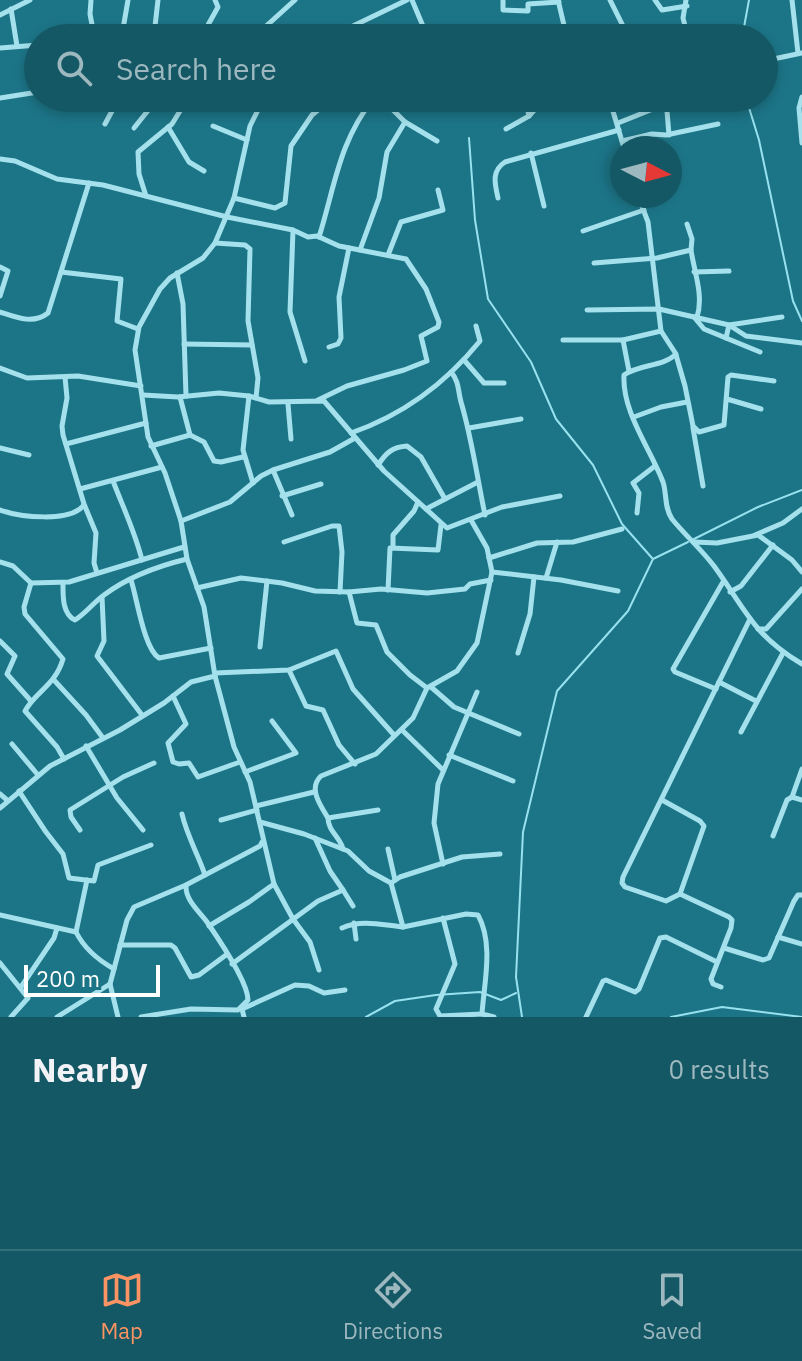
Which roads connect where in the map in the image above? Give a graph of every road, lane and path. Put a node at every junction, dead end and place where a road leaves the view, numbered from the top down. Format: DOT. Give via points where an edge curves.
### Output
graph roads {
  1 [pos="30,0"];
  2 [pos="91,0"];
  3 [pos="128,0"];
  4 [pos="158,0"];
  5 [pos="215,0"];
  6 [pos="295,0"];
  7 [pos="385,0"];
  8 [pos="409,0"];
  9 [pos="503,0"];
  10 [pos="610,0"];
  11 [pos="655,0"];
  12 [pos="792,0"];
  13 [pos="558,1"];
  14 [pos="687,3"];
  15 [pos="389,8"];
  16 [pos="11,9"];
  17 [pos="0,15"];
  18 [pos="93,24"];
  19 [pos="124,24"];
  20 [pos="155,24"];
  21 [pos="209,24"];
  22 [pos="268,24"];
  23 [pos="356,24"];
  24 [pos="421,24"];
  25 [pos="564,24"];
  26 [pos="622,24"];
  27 [pos="684,24"];
  28 [pos="17,46"];
  29 [pos="24,46"];
  30 [pos="0,48"];
  31 [pos="800,53"];
  32 [pos="778,58"];
  33 [pos="24,94"];
  34 [pos="802,97"];
  35 [pos="0,98"];
  36 [pos="112,112"];
  37 [pos="147,112"];
  38 [pos="178,112"];
  39 [pos="256,112"];
  40 [pos="316,112"];
  41 [pos="363,112"];
  42 [pos="395,112"];
  43 [pos="528,112"];
  44 [pos="533,112"];
  45 [pos="614,112"];
  46 [pos="648,112"];
  47 [pos="667,112"];
  48 [pos="529,116"];
  49 [pos="405,122"];
  50 [pos="105,124"];
  51 [pos="718,124"];
  52 [pos="213,126"];
  53 [pos="618,126"];
  54 [pos="168,127"];
  55 [pos="134,128"];
  56 [pos="506,129"];
  57 [pos="669,135"];
  58 [pos="621,136"];
  59 [pos="647,136"];
  60 [pos="247,140"];
  61 [pos="437,141"];
  62 [pos="802,143"];
  63 [pos="531,153"];
  64 [pos="1,157"];
  65 [pos="204,171"];
  66 [pos="89,183"];
  67 [pos="438,190"];
  68 [pos="146,197"];
  69 [pos="234,198"];
  70 [pos="498,198"];
  71 [pos="544,206"];
  72 [pos="644,210"];
  73 [pos="227,217"];
  74 [pos="687,224"];
  75 [pos="293,230"];
  76 [pos="583,231"];
  77 [pos="319,237"];
  78 [pos="215,243"];
  79 [pos="349,248"];
  80 [pos="360,250"];
  81 [pos="691,250"];
  82 [pos="388,255"];
  83 [pos="652,257"];
  84 [pos="594,263"];
  85 [pos="0,267"];
  86 [pos="729,271"];
  87 [pos="61,272"];
  88 [pos="694,272"];
  89 [pos="177,273"];
  90 [pos="0,296"];
  91 [pos="659,309"];
  92 [pos="587,310"];
  93 [pos="0,312"];
  94 [pos="695,316"];
  95 [pos="782,317"];
  96 [pos="729,325"];
  97 [pos="476,326"];
  98 [pos="138,329"];
  99 [pos="661,331"];
  100 [pos="726,338"];
  101 [pos="563,340"];
  102 [pos="623,340"];
  103 [pos="802,343"];
  104 [pos="184,344"];
  105 [pos="252,345"];
  106 [pos="329,347"];
  107 [pos="760,352"];
  108 [pos="676,354"];
  109 [pos="464,360"];
  110 [pos="305,361"];
  111 [pos="0,368"];
  112 [pos="629,371"];
  113 [pos="451,372"];
  114 [pos="65,377"];
  115 [pos="774,381"];
  116 [pos="504,383"];
  117 [pos="141,386"];
  118 [pos="142,395"];
  119 [pos="183,397"];
  120 [pos="253,397"];
  121 [pos="727,399"];
  122 [pos="318,400"];
  123 [pos="687,402"];
  124 [pos="288,404"];
  125 [pos="761,409"];
  126 [pos="634,417"];
  127 [pos="521,419"];
  128 [pos="146,423"];
  129 [pos="693,426"];
  130 [pos="469,428"];
  131 [pos="190,435"];
  132 [pos="353,436"];
  133 [pos="291,439"];
  134 [pos="66,444"];
  135 [pos="151,446"];
  136 [pos="0,448"];
  137 [pos="29,455"];
  138 [pos="243,457"];
  139 [pos="378,465"];
  140 [pos="655,466"];
  141 [pos="162,467"];
  142 [pos="273,470"];
  143 [pos="113,481"];
  144 [pos="478,482"];
  145 [pos="253,483"];
  146 [pos="321,484"];
  147 [pos="703,486"];
  148 [pos="80,489"];
  149 [pos="282,496"];
  150 [pos="560,496"];
  151 [pos="445,499"];
  152 [pos="418,502"];
  153 [pos="84,504"];
  154 [pos="426,509"];
  155 [pos="802,509"];
  156 [pos="0,510"];
  157 [pos="637,513"];
  158 [pos="292,515"];
  159 [pos="485,515"];
  160 [pos="471,520"];
  161 [pos="181,521"];
  162 [pos="441,525"];
  163 [pos="622,529"];
  164 [pos="754,535"];
  165 [pos="284,542"];
  166 [pos="557,542"];
  167 [pos="693,542"];
  168 [pos="773,545"];
  169 [pos="184,547"];
  170 [pos="393,547"];
  171 [pos="489,558"];
  172 [pos="187,559"];
  173 [pos="142,560"];
  174 [pos="0,562"];
  175 [pos="799,562"];
  176 [pos="492,572"];
  177 [pos="802,572"];
  178 [pos="97,573"];
  179 [pos="534,577"];
  180 [pos="546,578"];
  181 [pos="131,580"];
  182 [pos="491,580"];
  183 [pos="267,581"];
  184 [pos="723,582"];
  185 [pos="31,583"];
  186 [pos="63,583"];
  187 [pos="197,588"];
  188 [pos="802,589"];
  189 [pos="388,590"];
  190 [pos="618,591"];
  191 [pos="340,592"];
  192 [pos="349,592"];
  193 [pos="730,592"];
  194 [pos="102,596"];
  195 [pos="750,619"];
  196 [pos="756,628"];
  197 [pos="0,641"];
  198 [pos="260,647"];
  199 [pos="211,648"];
  200 [pos="518,653"];
  201 [pos="783,653"];
  202 [pos="802,664"];
  203 [pos="289,670"];
  204 [pos="215,675"];
  205 [pos="53,679"];
  206 [pos="717,686"];
  207 [pos="429,688"];
  208 [pos="477,692"];
  209 [pos="173,696"];
  210 [pos="31,701"];
  211 [pos="756,701"];
  212 [pos="468,713"];
  213 [pos="142,715"];
  214 [pos="272,721"];
  215 [pos="402,730"];
  216 [pos="741,732"];
  217 [pos="519,734"];
  218 [pos="394,735"];
  219 [pos="103,738"];
  220 [pos="12,744"];
  221 [pos="86,746"];
  222 [pos="449,755"];
  223 [pos="64,759"];
  224 [pos="240,762"];
  225 [pos="154,763"];
  226 [pos="355,764"];
  227 [pos="802,769"];
  228 [pos="443,770"];
  229 [pos="245,772"];
  230 [pos="38,775"];
  231 [pos="513,781"];
  232 [pos="110,786"];
  233 [pos="19,791"];
  234 [pos="314,792"];
  235 [pos="0,794"];
  236 [pos="792,797"];
  237 [pos="7,800"];
  238 [pos="662,800"];
  239 [pos="802,800"];
  240 [pos="0,808"];
  241 [pos="257,808"];
  242 [pos="378,810"];
  243 [pos="182,814"];
  244 [pos="328,818"];
  245 [pos="221,820"];
  246 [pos="260,822"];
  247 [pos="80,830"];
  248 [pos="143,830"];
  249 [pos="773,836"];
  250 [pos="315,838"];
  251 [pos="262,841"];
  252 [pos="151,845"];
  253 [pos="343,849"];
  254 [pos="388,849"];
  255 [pos="500,854"];
  256 [pos="443,864"];
  257 [pos="205,875"];
  258 [pos="87,880"];
  259 [pos="393,881"];
  260 [pos="274,884"];
  261 [pos="186,885"];
  262 [pos="343,890"];
  263 [pos="680,894"];
  264 [pos="802,895"];
  265 [pos="353,906"];
  266 [pos="0,915"];
  267 [pos="443,918"];
  268 [pos="293,919"];
  269 [pos="354,923"];
  270 [pos="209,926"];
  271 [pos="403,927"];
  272 [pos="57,928"];
  273 [pos="342,928"];
  274 [pos="76,932"];
  275 [pos="778,937"];
  276 [pos="356,939"];
  277 [pos="802,944"];
  278 [pos="120,945"];
  279 [pos="724,948"];
  280 [pos="226,955"];
  281 [pos="717,962"];
  282 [pos="232,964"];
  283 [pos="1,968"];
  284 [pos="114,969"];
  285 [pos="319,970"];
  286 [pos="110,984"];
  287 [pos="21,987"];
  288 [pos="721,987"];
  289 [pos="345,990"];
  290 [pos="242,1009"];
  291 [pos="482,1014"];
  292 [pos="453,1016"];
  293 [pos="11,1017"];
  294 [pos="57,1017"];
  295 [pos="118,1017"];
  296 [pos="141,1017"];
  297 [pos="244,1017"];
  298 [pos="494,1017"];
  299 [pos="586,1017"];
  1 -- 16 [label="street"];
  2 -- 18 [label="street"];
  3 -- 19 [label="street"];
  4 -- 20 [label="street"];
  5 -- 21 [label="street" via="217,10"];
  6 -- 22 [label="street"];
  7 -- 15 [label="street"];
  8 -- 15 [label="street"];
  8 -- 24 [label="street"];
  9 -- 13 [label="street" via="503,10 528,11 528,4"];
  10 -- 26 [label="street"];
  11 -- 14 [label="street" via="661,10"];
  12 -- 31 [label="street"];
  13 -- 25 [label="street"];
  14 -- 27 [label="street"];
  15 -- 23 [label="street"];
  16 -- 17 [label="street"];
  16 -- 28 [label="street"];
  28 -- 29 [label="street"];
  28 -- 30 [label="street"];
  31 -- 32 [label="street"];
  33 -- 35 [label="street"];
  34 -- 62 [label="street"];
  36 -- 50 [label="street"];
  37 -- 55 [label="street"];
  38 -- 54 [label="street"];
  39 -- 60 [label="street"];
  40 -- 69 [label="street" via="293,142 282,207"];
  41 -- 77 [label="street" via="346,142"];
  42 -- 49 [label="street"];
  43 -- 48 [label="street"];
  44 -- 48 [label="street"];
  45 -- 53 [label="street"];
  46 -- 53 [label="street"];
  47 -- 57 [label="street"];
  48 -- 56 [label="street"];
  49 -- 61 [label="street"];
  49 -- 80 [label="street" via="387,152 379,198"];
  51 -- 57 [label="street"];
  52 -- 60 [label="street"];
  53 -- 58 [label="street"];
  53 -- 63 [label="street"];
  54 -- 65 [label="street" via="189,162"];
  54 -- 68 [label="street" via="138,152"];
  57 -- 59 [label="street"];
  60 -- 69 [label="street"];
  63 -- 70 [label="street" via="498,168"];
  63 -- 71 [label="street"];
  64 -- 66 [label="street" via="57,179"];
  66 -- 68 [label="street"];
  66 -- 87 [label="street"];
  67 -- 82 [label="street" via="443,210 401,222"];
  68 -- 73 [label="street"];
  69 -- 73 [label="street"];
  72 -- 76 [label="street"];
  72 -- 83 [label="street"];
  73 -- 75 [label="street"];
  73 -- 78 [label="street"];
  74 -- 81 [label="street"];
  75 -- 77 [label="street"];
  75 -- 110 [label="street" via="290,312"];
  77 -- 79 [label="street"];
  78 -- 89 [label="street" via="203,258"];
  78 -- 105 [label="street" via="250,249"];
  79 -- 80 [label="street"];
  79 -- 106 [label="street" via="339,297 341,338"];
  80 -- 82 [label="street"];
  81 -- 83 [label="street"];
  81 -- 88 [label="street"];
  82 -- 122 [label="street" via="407,260 439,322 421,336 427,361"];
  83 -- 84 [label="street"];
  83 -- 91 [label="street"];
  85 -- 90 [label="street" via="8,271"];
  86 -- 88 [label="street"];
  87 -- 93 [label="street" via="43,318 17,319"];
  87 -- 98 [label="street" via="121,279 117,321"];
  88 -- 94 [label="street" via="700,309"];
  89 -- 98 [label="street" via="160,289"];
  89 -- 104 [label="street"];
  91 -- 92 [label="street"];
  91 -- 94 [label="street"];
  91 -- 99 [label="street"];
  94 -- 96 [label="street"];
  94 -- 100 [label="street" via="704,329"];
  95 -- 96 [label="street"];
  96 -- 100 [label="street"];
  96 -- 103 [label="street" via="746,336"];
  97 -- 109 [label="street" via="480,341"];
  98 -- 117 [label="street" via="135,350"];
  99 -- 102 [label="street"];
  99 -- 108 [label="street"];
  100 -- 107 [label="street"];
  101 -- 102 [label="street"];
  102 -- 112 [label="street"];
  104 -- 105 [label="street"];
  104 -- 119 [label="street"];
  105 -- 120 [label="street" via="258,378"];
  108 -- 112 [label="street"];
  108 -- 123 [label="street"];
  109 -- 113 [label="street"];
  109 -- 116 [label="street" via="484,383"];
  111 -- 114 [label="street" via="27,378"];
  112 -- 126 [label="street" via="623,378"];
  113 -- 130 [label="street"];
  113 -- 132 [label="street" via="404,410"];
  114 -- 117 [label="street"];
  114 -- 134 [label="street"];
  115 -- 121 [label="street" via="731,375"];
  117 -- 118 [label="street"];
  118 -- 119 [label="street"];
  118 -- 128 [label="street"];
  119 -- 120 [label="street"];
  119 -- 131 [label="street"];
  120 -- 124 [label="street"];
  120 -- 138 [label="street"];
  121 -- 125 [label="street"];
  121 -- 129 [label="street" via="724,425 699,432"];
  122 -- 124 [label="street"];
  122 -- 132 [label="street"];
  123 -- 126 [label="street"];
  123 -- 129 [label="street"];
  124 -- 133 [label="street"];
  126 -- 140 [label="street"];
  127 -- 130 [label="street"];
  128 -- 134 [label="street"];
  128 -- 135 [label="street"];
  129 -- 147 [label="street"];
  130 -- 144 [label="street"];
  131 -- 135 [label="street"];
  131 -- 138 [label="street" via="204,442 214,461"];
  132 -- 139 [label="street"];
  132 -- 142 [label="street" via="342,447"];
  134 -- 148 [label="street"];
  135 -- 141 [label="street"];
  136 -- 137 [label="street"];
  138 -- 145 [label="street"];
  139 -- 151 [label="street" via="396,446 407,446 421,457"];
  139 -- 152 [label="street"];
  140 -- 157 [label="street" via="633,483 639,493"];
  140 -- 167 [label="street" via="668,512"];
  141 -- 143 [label="street"];
  141 -- 161 [label="street"];
  142 -- 145 [label="street"];
  142 -- 149 [label="street"];
  143 -- 148 [label="street"];
  143 -- 173 [label="street"];
  144 -- 151 [label="street"];
  144 -- 159 [label="street"];
  145 -- 161 [label="street" via="221,507"];
  146 -- 149 [label="street"];
  148 -- 153 [label="street"];
  149 -- 158 [label="street"];
  150 -- 159 [label="street"];
  151 -- 154 [label="street"];
  152 -- 154 [label="street"];
  152 -- 170 [label="street" via="393,535"];
  153 -- 156 [label="street" via="76,513 59,517"];
  153 -- 178 [label="street" via="96,533"];
  154 -- 162 [label="street"];
  155 -- 164 [label="street"];
  159 -- 160 [label="street"];
  160 -- 162 [label="street" via="451,529"];
  160 -- 171 [label="street"];
  161 -- 169 [label="street"];
  162 -- 170 [label="street" via="438,550"];
  163 -- 166 [label="street"];
  164 -- 167 [label="street"];
  164 -- 168 [label="street"];
  165 -- 191 [label="street" via="339,526"];
  166 -- 171 [label="street"];
  166 -- 180 [label="street"];
  167 -- 184 [label="street"];
  168 -- 175 [label="street"];
  168 -- 193 [label="street" via="741,586"];
  169 -- 172 [label="street"];
  169 -- 173 [label="street"];
  170 -- 189 [label="street"];
  171 -- 176 [label="street"];
  172 -- 181 [label="street"];
  172 -- 187 [label="street"];
  173 -- 178 [label="street"];
  174 -- 185 [label="street"];
  175 -- 177 [label="street"];
  176 -- 179 [label="street"];
  176 -- 182 [label="street"];
  178 -- 186 [label="street"];
  179 -- 180 [label="street"];
  179 -- 200 [label="street"];
  180 -- 190 [label="street"];
  181 -- 194 [label="street"];
  181 -- 199 [label="street" via="154,656"];
  182 -- 189 [label="street" via="450,592"];
  182 -- 207 [label="street" via="477,643 457,671"];
  183 -- 187 [label="street" via="237,579"];
  183 -- 191 [label="street"];
  183 -- 198 [label="street"];
  184 -- 193 [label="street"];
  184 -- 206 [label="street" via="673,669"];
  185 -- 186 [label="street"];
  185 -- 205 [label="street" via="25,614 63,659"];
  186 -- 194 [label="street" via="72,619"];
  187 -- 199 [label="street"];
  188 -- 196 [label="street" via="766,629"];
  189 -- 192 [label="street"];
  191 -- 192 [label="street"];
  192 -- 207 [label="street" via="357,624 376,625 387,652"];
  193 -- 195 [label="street"];
  194 -- 213 [label="street" via="104,641 97,656"];
  195 -- 196 [label="street"];
  195 -- 206 [label="street"];
  196 -- 201 [label="street"];
  197 -- 210 [label="street" via="15,656 7,674"];
  199 -- 204 [label="street"];
  201 -- 202 [label="street"];
  201 -- 211 [label="street"];
  203 -- 204 [label="street"];
  203 -- 218 [label="street" via="336,651 353,689"];
  203 -- 226 [label="street" via="306,706 323,710 339,745"];
  204 -- 209 [label="street" via="191,682"];
  204 -- 224 [label="street"];
  205 -- 210 [label="street"];
  205 -- 219 [label="street"];
  206 -- 211 [label="street"];
  206 -- 238 [label="street"];
  207 -- 212 [label="street"];
  207 -- 215 [label="street"];
  208 -- 212 [label="street"];
  209 -- 213 [label="street"];
  209 -- 224 [label="street" via="186,724 168,743 173,762 189,763 198,777"];
  210 -- 223 [label="street" via="25,714"];
  211 -- 216 [label="street"];
  212 -- 217 [label="street"];
  212 -- 222 [label="street"];
  213 -- 219 [label="street"];
  214 -- 229 [label="street" via="296,753"];
  215 -- 218 [label="street"];
  215 -- 228 [label="street"];
  218 -- 226 [label="street" via="376,754"];
  219 -- 221 [label="street"];
  220 -- 230 [label="street"];
  221 -- 223 [label="street"];
  221 -- 232 [label="street"];
  222 -- 228 [label="street"];
  222 -- 231 [label="street"];
  223 -- 230 [label="street"];
  224 -- 229 [label="street"];
  225 -- 232 [label="street"];
  226 -- 234 [label="street" via="317,779"];
  227 -- 236 [label="street"];
  228 -- 256 [label="street" via="434,823"];
  229 -- 241 [label="street"];
  230 -- 233 [label="street"];
  232 -- 247 [label="street" via="70,810"];
  232 -- 248 [label="street"];
  233 -- 237 [label="street"];
  233 -- 258 [label="street" via="63,854 67,876"];
  234 -- 241 [label="street"];
  234 -- 244 [label="street"];
  235 -- 237 [label="street"];
  236 -- 239 [label="street"];
  236 -- 249 [label="street"];
  237 -- 240 [label="street"];
  238 -- 263 [label="street" via="704,826"];
  238 -- 263 [label="street" via="622,883 666,901"];
  241 -- 245 [label="street"];
  241 -- 246 [label="street"];
  242 -- 244 [label="street"];
  243 -- 257 [label="street"];
  244 -- 253 [label="street"];
  246 -- 250 [label="street"];
  246 -- 251 [label="street"];
  250 -- 253 [label="street"];
  250 -- 262 [label="street"];
  251 -- 257 [label="street"];
  251 -- 260 [label="street"];
  252 -- 258 [label="street" via="98,865 95,880"];
  253 -- 259 [label="street" via="375,875"];
  254 -- 259 [label="street"];
  255 -- 256 [label="street"];
  256 -- 259 [label="street"];
  257 -- 261 [label="street"];
  258 -- 274 [label="street"];
  259 -- 271 [label="street"];
  260 -- 268 [label="street"];
  260 -- 270 [label="street"];
  261 -- 270 [label="street" via="187,895"];
  261 -- 278 [label="street" via="134,907"];
  262 -- 265 [label="street"];
  262 -- 268 [label="street"];
  263 -- 279 [label="street" via="732,920"];
  264 -- 275 [label="street"];
  266 -- 272 [label="street"];
  267 -- 271 [label="street"];
  267 -- 291 [label="street" via="478,915 481,921 487,968"];
  267 -- 292 [label="street" via="455,964 436,1009 440,1016"];
  268 -- 282 [label="street"];
  268 -- 285 [label="street" via="310,942"];
  269 -- 271 [label="street"];
  269 -- 273 [label="street"];
  269 -- 276 [label="street"];
  270 -- 280 [label="street"];
  272 -- 274 [label="street"];
  272 -- 287 [label="street"];
  274 -- 284 [label="street" via="101,962"];
  275 -- 277 [label="street"];
  275 -- 279 [label="street" via="763,960"];
  278 -- 280 [label="street" via="171,945 191,977"];
  278 -- 284 [label="street"];
  279 -- 281 [label="street"];
  280 -- 282 [label="street"];
  281 -- 288 [label="street" via="711,979"];
  281 -- 299 [label="street" via="660,938 639,989 603,981"];
  282 -- 290 [label="street" via="248,994"];
  283 -- 287 [label="street"];
  284 -- 286 [label="street"];
  286 -- 294 [label="street"];
  286 -- 295 [label="street"];
  287 -- 293 [label="street" via="28,998"];
  289 -- 290 [label="street" via="324,993 295,985"];
  290 -- 296 [label="street" via="191,1009"];
  290 -- 297 [label="street"];
  291 -- 292 [label="street"];
  291 -- 298 [label="street"];
}
